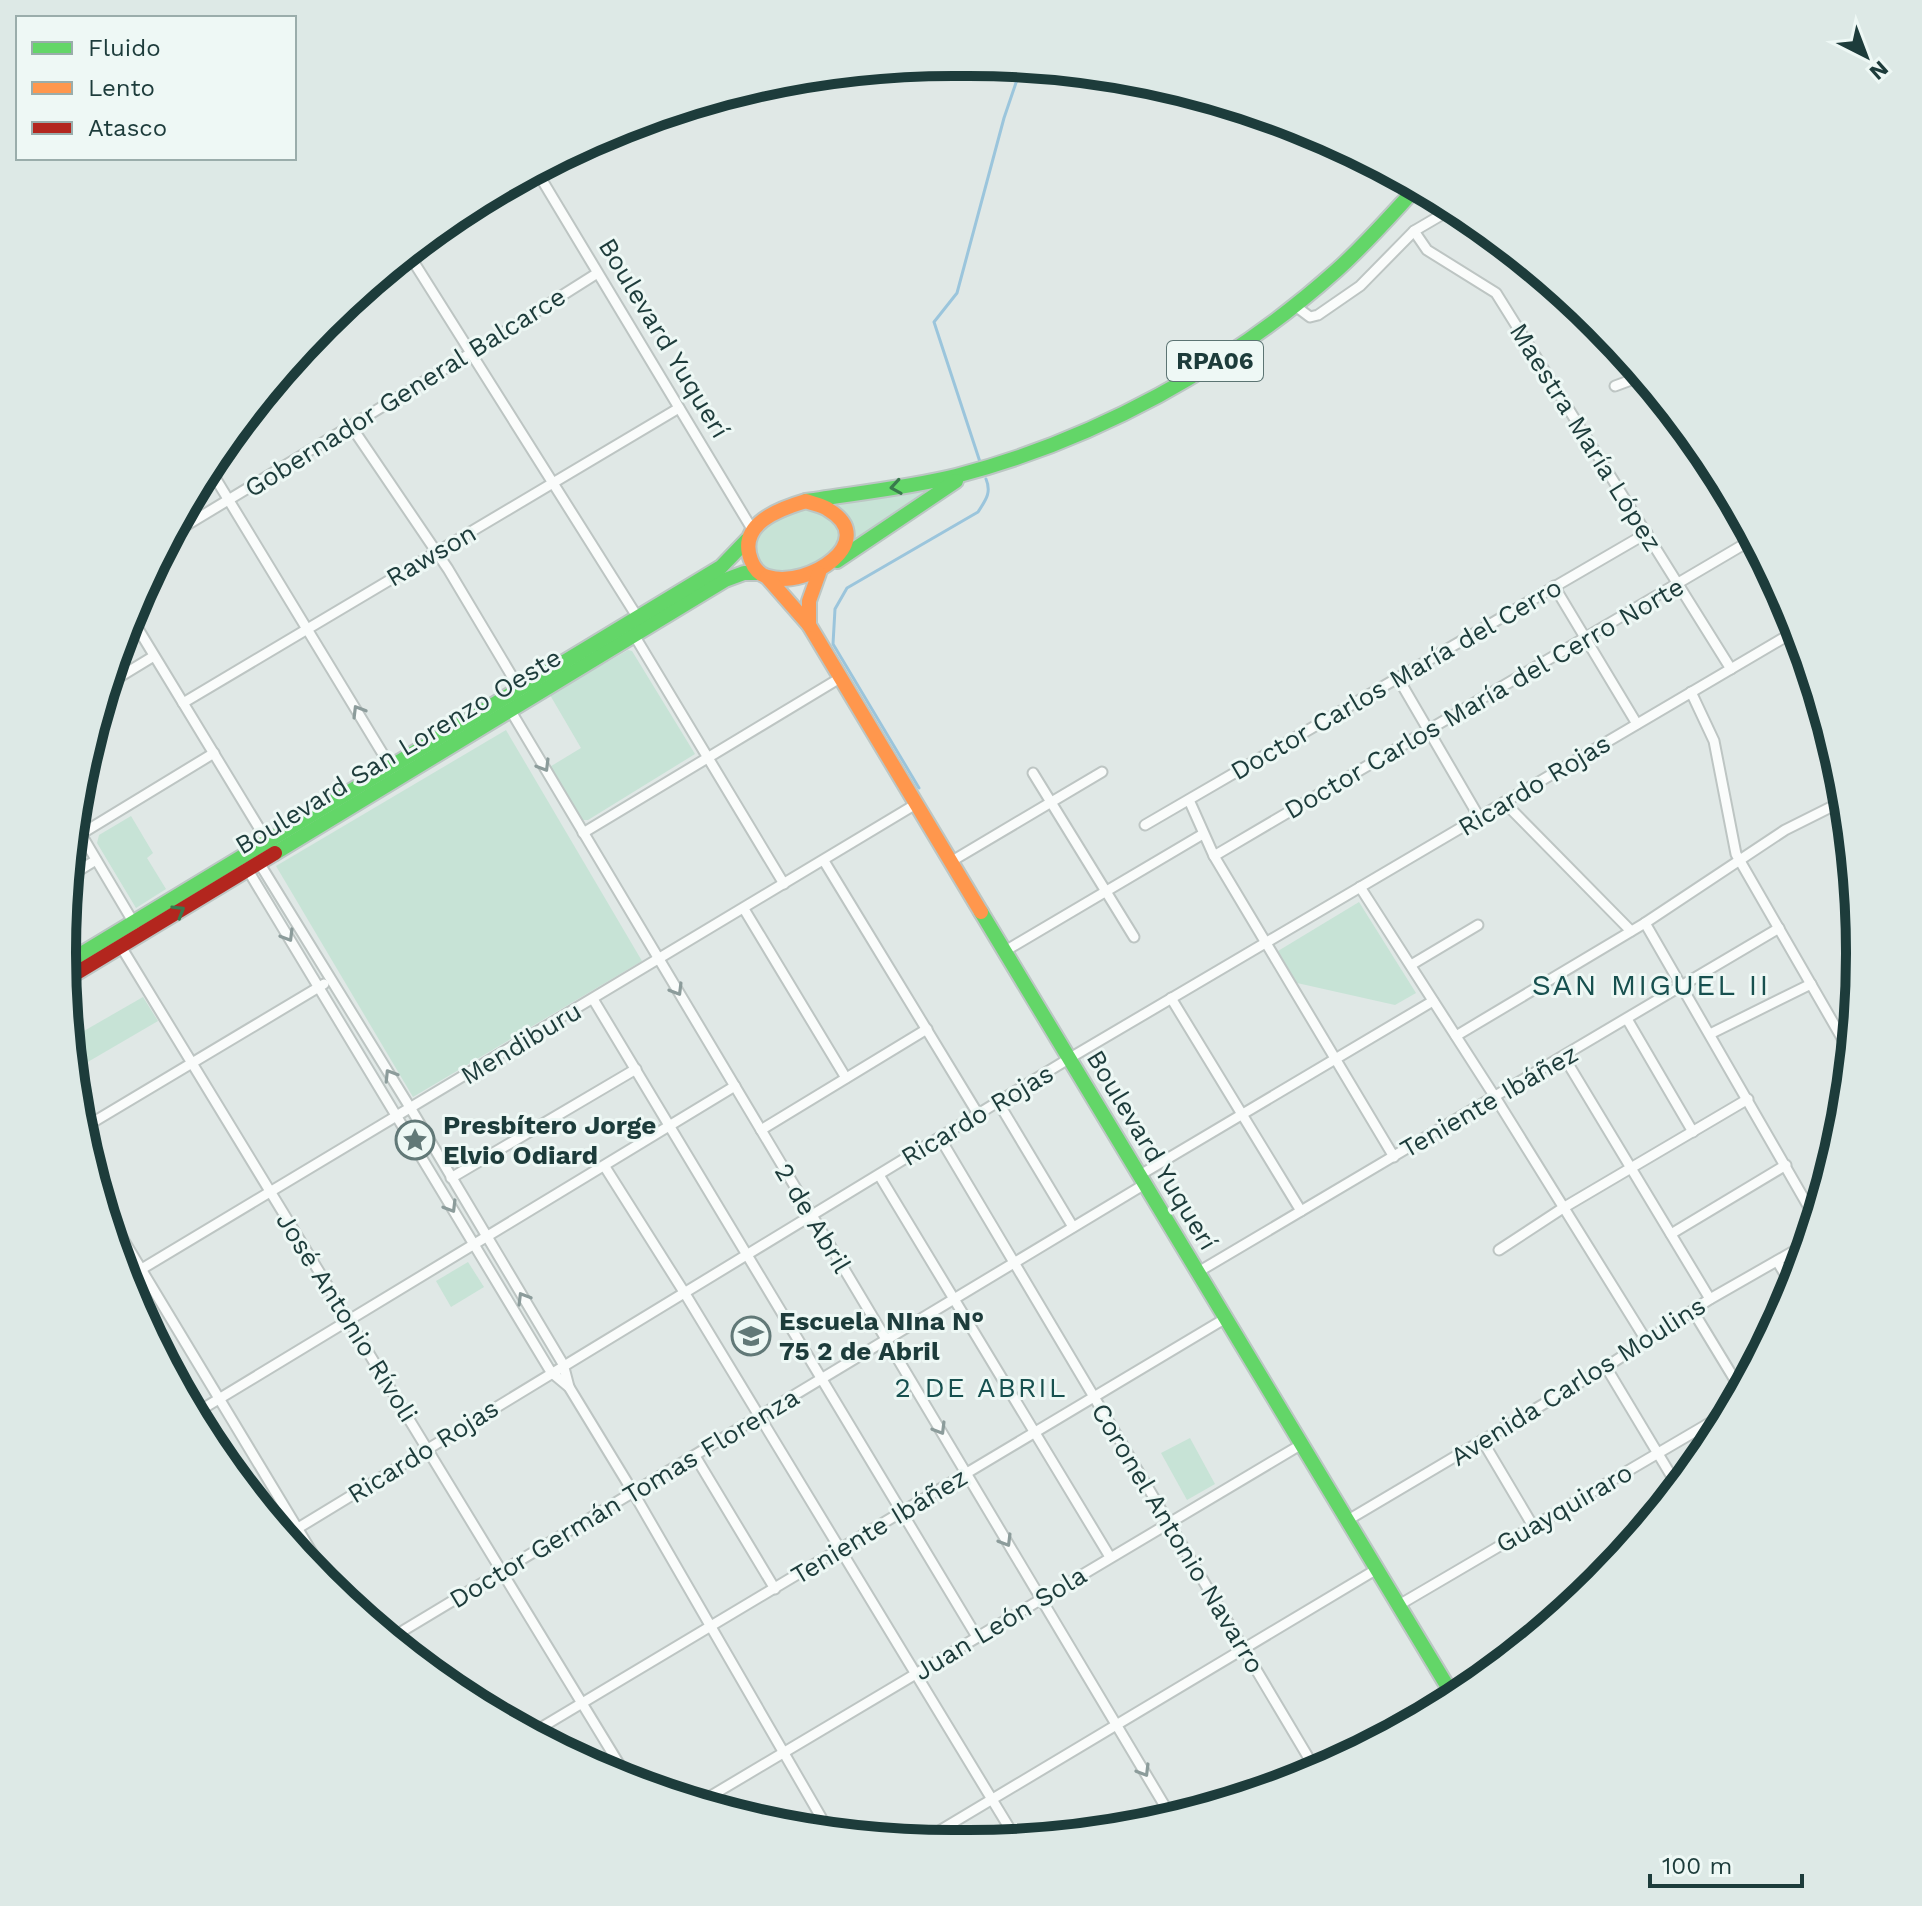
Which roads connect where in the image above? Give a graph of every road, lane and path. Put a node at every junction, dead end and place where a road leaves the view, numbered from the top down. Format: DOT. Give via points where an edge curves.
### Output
graph roads {
  1 [pos="541,179"];
  2 [pos="1410,194"];
  3 [pos="1442,215"];
  4 [pos="1414,231"];
  5 [pos="413,262"];
  6 [pos="596,274"];
  7 [pos="1294,305"];
  8 [pos="471,353"];
  9 [pos="1632,380"];
  10 [pos="1615,386"];
  11 [pos="679,408"];
  12 [pos="351,426"];
  13 [pos="973,472"];
  14 [pos="216,479"];
  15 [pos="553,484"];
  16 [pos="228,500"];
  17 [pos="806,501"];
  18 [pos="187,525"];
  19 [pos="1647,533"];
  20 [pos="750,534"];
  21 [pos="1745,544"];
  22 [pos="436,552"];
  23 [pos="837,561"];
  24 [pos="819,573"];
  25 [pos="763,575"];
  26 [pos="1679,584"];
  27 [pos="1554,586"];
  28 [pos="638,618"];
  29 [pos="809,625"];
  30 [pos="308,628"];
  31 [pos="138,630"];
  32 [pos="634,635"];
  33 [pos="1786,636"];
  34 [pos="1586,637"];
  35 [pos="154,656"];
  36 [pos="1731,669"];
  37 [pos="122,676"];
  38 [pos="840,678"];
  39 [pos="1398,678"];
  40 [pos="1691,692"];
  41 [pos="523,695"];
  42 [pos="183,703"];
  43 [pos="507,705"];
  44 [pos="1637,724"];
  45 [pos="1428,729"];
  46 [pos="214,753"];
  47 [pos="708,758"];
  48 [pos="1102,772"];
  49 [pos="394,773"];
  50 [pos="1033,773"];
  51 [pos="1189,800"];
  52 [pos="1050,802"];
  53 [pos="1504,802"];
  54 [pos="916,804"];
  55 [pos="1833,806"];
  56 [pos="1479,817"];
  57 [pos="1145,825"];
  58 [pos="85,831"];
  59 [pos="583,833"];
  60 [pos="1203,834"];
  61 [pos="84,839"];
  62 [pos="267,841"];
  63 [pos="1214,856"];
  64 [pos="96,860"];
  65 [pos="250,860"];
  66 [pos="824,861"];
  67 [pos="952,861"];
  68 [pos="1741,862"];
  69 [pos="81,869"];
  70 [pos="784,884"];
  71 [pos="1360,887"];
  72 [pos="1105,892"];
  73 [pos="744,909"];
  74 [pos="1645,923"];
  75 [pos="1478,925"];
  76 [pos="137,928"];
  77 [pos="1779,928"];
  78 [pos="1631,931"];
  79 [pos="1134,937"];
  80 [pos="117,940"];
  81 [pos="1265,943"];
  82 [pos="1005,951"];
  83 [pos="76,959"];
  84 [pos="659,960"];
  85 [pos="1411,965"];
  86 [pos="77,971"];
  87 [pos="330,980"];
  88 [pos="1811,984"];
  89 [pos="319,987"];
  90 [pos="1683,987"];
  91 [pos="1171,998"];
  92 [pos="593,999"];
  93 [pos="1433,1001"];
  94 [pos="1627,1019"];
  95 [pos="927,1029"];
  96 [pos="1842,1030"];
  97 [pos="1710,1034"];
  98 [pos="1456,1036"];
  99 [pos="1564,1057"];
  100 [pos="1070,1058"];
  101 [pos="1335,1059"];
  102 [pos="192,1062"];
  103 [pos="636,1069"];
  104 [pos="846,1078"];
  105 [pos="735,1086"];
  106 [pos="1495,1097"];
  107 [pos="1748,1099"];
  108 [pos="998,1102"];
  109 [pos="411,1109"];
  110 [pos="978,1114"];
  111 [pos="1242,1114"];
  112 [pos="397,1117"];
  113 [pos="93,1122"];
  114 [pos="670,1126"];
  115 [pos="761,1130"];
  116 [pos="1693,1132"];
  117 [pos="940,1138"];
  118 [pos="1394,1157"];
  119 [pos="1786,1165"];
  120 [pos="605,1167"];
  121 [pos="1632,1168"];
  122 [pos="879,1175"];
  123 [pos="451,1178"];
  124 [pos="1142,1179"];
  125 [pos="271,1193"];
  126 [pos="1808,1205"];
  127 [pos="1563,1208"];
  128 [pos="1301,1211"];
  129 [pos="812,1215"];
  130 [pos="1073,1227"];
  131 [pos="1671,1234"];
  132 [pos="485,1237"];
  133 [pos="474,1244"];
  134 [pos="128,1247"];
  135 [pos="1499,1250"];
  136 [pos="1793,1252"];
  137 [pos="747,1254"];
  138 [pos="1777,1261"];
  139 [pos="1015,1263"];
  140 [pos="141,1270"];
  141 [pos="137,1272"];
  142 [pos="1198,1272"];
  143 [pos="1785,1274"];
  144 [pos="684,1292"];
  145 [pos="955,1299"];
  146 [pos="1710,1299"];
  147 [pos="1693,1311"];
  148 [pos="1226,1318"];
  149 [pos="349,1320"];
  150 [pos="886,1340"];
  151 [pos="1646,1340"];
  152 [pos="563,1364"];
  153 [pos="1606,1367"];
  154 [pos="551,1372"];
  155 [pos="822,1378"];
  156 [pos="1735,1380"];
  157 [pos="569,1387"];
  158 [pos="1094,1397"];
  159 [pos="219,1399"];
  160 [pos="204,1408"];
  161 [pos="758,1417"];
  162 [pos="1709,1424"];
  163 [pos="1035,1433"];
  164 [pos="1482,1440"];
  165 [pos="1302,1444"];
  166 [pos="428,1448"];
  167 [pos="1657,1454"];
  168 [pos="695,1456"];
  169 [pos="966,1474"];
  170 [pos="1672,1477"];
  171 [pos="633,1492"];
  172 [pos="902,1512"];
  173 [pos="1348,1520"];
  174 [pos="1169,1523"];
  175 [pos="1533,1526"];
  176 [pos="297,1529"];
  177 [pos="294,1531"];
  178 [pos="307,1545"];
  179 [pos="840,1550"];
  180 [pos="1110,1557"];
  181 [pos="1377,1569"];
  182 [pos="503,1571"];
  183 [pos="775,1589"];
  184 [pos="1041,1599"];
  185 [pos="1399,1605"];
  186 [pos="711,1626"];
  187 [pos="400,1633"];
  188 [pos="977,1637"];
  189 [pos="1244,1649"];
  190 [pos="917,1673"];
  191 [pos="1448,1687"];
  192 [pos="583,1703"];
  193 [pos="1116,1725"];
  194 [pos="541,1727"];
  195 [pos="782,1753"];
  196 [pos="1310,1761"];
  197 [pos="619,1764"];
  198 [pos="711,1796"];
  199 [pos="992,1799"];
  200 [pos="1165,1807"];
  201 [pos="822,1819"];
  202 [pos="942,1829"];
  203 [pos="1010,1829"];
  1 -- 6 [label="street, Boulevard Yuquerí"];
  2 -- 7 [label="main road, RPA06" via="1336,271"];
  3 -- 4 [label="street"];
  4 -- 7 [label="street" via="1360,286 1318,315 1310,317"];
  4 -- 19 [label="street, Maestra María López" via="1427,250 1496,293"];
  5 -- 8 [label="street"];
  6 -- 8 [label="street, Gobernador General Balcarce"];
  6 -- 11 [label="street, Boulevard Yuquerí"];
  7 -- 13 [label="main road, RPA06" via="1235,349 1116,417"];
  8 -- 12 [label="street, Gobernador General Balcarce"];
  8 -- 15 [label="street"];
  9 -- 10 [label="street"];
  11 -- 15 [label="street, Rawson"];
  11 -- 20 [label="street, Boulevard Yuquerí"];
  12 -- 16 [label="street, Gobernador General Balcarce"];
  12 -- 22 [label="street"];
  13 -- 17 [label="main road, RPA06, one-way"];
  13 -- 23 [label="main road, RPA06"];
  14 -- 16 [label="street"];
  15 -- 22 [label="street, Rawson"];
  15 -- 28 [label="street"];
  16 -- 18 [label="street, Gobernador General Balcarce"];
  16 -- 30 [label="street"];
  17 -- 20 [label="main road, RPA06" via="768,516"];
  17 -- 23 [label="main road" via="834,511 843,523 846,535"];
  19 -- 26 [label="street, Maestra María López"];
  19 -- 27 [label="street, Doctor Carlos María del Cerro"];
  20 -- 25 [label="main road" via="750,557"];
  20 -- 28 [label="main road, Boulevard San Lorenzo Oeste" via="721,567"];
  21 -- 26 [label="street, Doctor Carlos María del Cerro Norte"];
  22 -- 30 [label="street, Rawson"];
  22 -- 41 [label="street"];
  23 -- 24 [label="main road, RPA06"];
  24 -- 25 [label="main road, RPA06" via="797,578"];
  24 -- 29 [label="main road" via="809,601"];
  25 -- 29 [label="main road, Boulevard Yuquerí"];
  25 -- 32 [label="main road, Boulevard San Lorenzo Oeste" via="744,573 725,580"];
  26 -- 34 [label="street, Doctor Carlos María del Cerro Norte"];
  26 -- 36 [label="street, Maestra María López"];
  27 -- 34 [label="street"];
  27 -- 39 [label="street, Doctor Carlos María del Cerro"];
  28 -- 41 [label="main road, Boulevard San Lorenzo Oeste"];
  29 -- 38 [label="main road, Boulevard Yuquerí"];
  30 -- 42 [label="street, Rawson"];
  49 -- 30 [label="street, one-way"];
  31 -- 35 [label="street"];
  32 -- 41 [label="main road, Boulevard San Lorenzo Oeste"];
  32 -- 47 [label="street"];
  33 -- 36 [label="street, Ricardo Rojas"];
  34 -- 44 [label="street"];
  34 -- 45 [label="street, Doctor Carlos María del Cerro Norte"];
  35 -- 37 [label="street"];
  35 -- 42 [label="street"];
  36 -- 40 [label="street, Ricardo Rojas"];
  38 -- 47 [label="street"];
  38 -- 54 [label="main road, Boulevard Yuquerí"];
  39 -- 45 [label="street"];
  39 -- 51 [label="street, Doctor Carlos María del Cerro"];
  40 -- 44 [label="street, Ricardo Rojas"];
  40 -- 68 [label="street" via="1714,741"];
  41 -- 43 [label="main road, Boulevard San Lorenzo Oeste"];
  42 -- 46 [label="street"];
  43 -- 49 [label="main road, Boulevard San Lorenzo Oeste"];
  43 -- 59 [label="street, 2 de Abril, one-way"];
  44 -- 53 [label="street, Ricardo Rojas"];
  45 -- 56 [label="street"];
  45 -- 63 [label="street, Doctor Carlos María del Cerro Norte"];
  46 -- 58 [label="street"];
  46 -- 62 [label="street"];
  47 -- 59 [label="street"];
  47 -- 70 [label="street"];
  48 -- 52 [label="street"];
  49 -- 62 [label="main road, Boulevard San Lorenzo Oeste"];
  49 -- 65 [label="main road, Boulevard San Lorenzo Oeste"];
  50 -- 52 [label="street"];
  51 -- 57 [label="street, Doctor Carlos María del Cerro"];
  51 -- 60 [label="street"];
  52 -- 67 [label="street"];
  52 -- 72 [label="street"];
  53 -- 56 [label="street, Ricardo Rojas"];
  53 -- 78 [label="street"];
  54 -- 66 [label="street, Mendiburu"];
  54 -- 67 [label="main road, Boulevard Yuquerí"];
  55 -- 68 [label="street" via="1785,830"];
  56 -- 71 [label="street, Ricardo Rojas"];
  59 -- 84 [label="street, 2 de Abril"];
  60 -- 63 [label="street"];
  60 -- 72 [label="street"];
  61 -- 64 [label="street"];
  62 -- 65 [label="main road, Boulevard San Lorenzo Oeste"];
  63 -- 81 [label="street"];
  64 -- 69 [label="street"];
  64 -- 76 [label="street"];
  65 -- 76 [label="main road, Boulevard San Lorenzo Oeste"];
  65 -- 87 [label="street"];
  65 -- 89 [label="street, one-way"];
  66 -- 70 [label="street, Mendiburu"];
  66 -- 95 [label="street"];
  67 -- 82 [label="main road, Boulevard Yuquerí"];
  68 -- 74 [label="street"];
  68 -- 77 [label="street"];
  70 -- 73 [label="street, Mendiburu"];
  71 -- 81 [label="street, Ricardo Rojas"];
  71 -- 85 [label="street"];
  72 -- 79 [label="street"];
  72 -- 82 [label="street"];
  73 -- 84 [label="street, Mendiburu"];
  73 -- 104 [label="street"];
  74 -- 78 [label="street"];
  74 -- 90 [label="street"];
  75 -- 85 [label="street"];
  76 -- 80 [label="main road, Boulevard San Lorenzo Oeste"];
  77 -- 88 [label="street"];
  77 -- 90 [label="street, Teniente Ibáñez"];
  78 -- 98 [label="street"];
  80 -- 83 [label="main road, Boulevard San Lorenzo Oeste"];
  80 -- 86 [label="main road, Boulevard San Lorenzo Oeste"];
  80 -- 102 [label="street, José Antonio Rívoli"];
  81 -- 91 [label="street, Ricardo Rojas"];
  81 -- 101 [label="street"];
  82 -- 100 [label="main road, Boulevard Yuquerí"];
  84 -- 92 [label="street, Mendiburu"];
  84 -- 105 [label="street, 2 de Abril, one-way"];
  85 -- 93 [label="street"];
  87 -- 89 [label="street"];
  109 -- 87 [label="street, one-way"];
  88 -- 96 [label="street"];
  88 -- 97 [label="street"];
  89 -- 102 [label="street"];
  89 -- 112 [label="street"];
  90 -- 94 [label="street, Teniente Ibáñez"];
  90 -- 97 [label="street"];
  91 -- 100 [label="street, Ricardo Rojas"];
  91 -- 111 [label="street"];
  92 -- 103 [label="street"];
  92 -- 109 [label="street, Mendiburu"];
  93 -- 98 [label="street"];
  93 -- 101 [label="street, Doctor Germán Tomas Florenza"];
  94 -- 99 [label="street, Teniente Ibáñez"];
  94 -- 116 [label="street"];
  95 -- 104 [label="street"];
  95 -- 110 [label="street"];
  97 -- 107 [label="street"];
  98 -- 106 [label="street"];
  99 -- 106 [label="street, Teniente Ibáñez"];
  99 -- 121 [label="street"];
  100 -- 108 [label="street, Ricardo Rojas"];
  100 -- 124 [label="main road, Boulevard Yuquerí"];
  101 -- 111 [label="street, Doctor Germán Tomas Florenza"];
  101 -- 118 [label="street"];
  102 -- 113 [label="street"];
  102 -- 125 [label="street, José Antonio Rívoli"];
  103 -- 114 [label="street"];
  103 -- 123 [label="street"];
  104 -- 115 [label="street"];
  105 -- 114 [label="street"];
  105 -- 115 [label="street, 2 de Abril"];
  106 -- 118 [label="street, Teniente Ibáñez"];
  106 -- 127 [label="street"];
  107 -- 116 [label="street"];
  107 -- 119 [label="street"];
  108 -- 110 [label="street, Ricardo Rojas"];
  108 -- 130 [label="street"];
  109 -- 112 [label="street, Mendiburu"];
  109 -- 123 [label="street"];
  110 -- 117 [label="street, Ricardo Rojas"];
  111 -- 124 [label="street, Doctor Germán Tomas Florenza"];
  111 -- 128 [label="street"];
  112 -- 125 [label="street, Mendiburu"];
  112 -- 133 [label="street, one-way"];
  114 -- 120 [label="street"];
  114 -- 137 [label="street"];
  115 -- 129 [label="street, 2 de Abril"];
  116 -- 121 [label="street"];
  117 -- 122 [label="street, Ricardo Rojas"];
  117 -- 139 [label="street, Coronel Antonio Navarro"];
  118 -- 128 [label="street, Teniente Ibáñez"];
  119 -- 126 [label="street"];
  119 -- 131 [label="street"];
  120 -- 132 [label="street"];
  120 -- 144 [label="street"];
  121 -- 127 [label="street"];
  121 -- 131 [label="street"];
  122 -- 129 [label="street, Ricardo Rojas"];
  122 -- 145 [label="street"];
  123 -- 132 [label="street"];
  124 -- 130 [label="street, Doctor Germán Tomas Florenza"];
  124 -- 142 [label="main road, Boulevard Yuquerí"];
  125 -- 140 [label="street, Mendiburu"];
  125 -- 149 [label="street, José Antonio Rívoli"];
  127 -- 135 [label="street"];
  127 -- 151 [label="street"];
  128 -- 142 [label="street, Teniente Ibáñez"];
  129 -- 137 [label="street, Ricardo Rojas"];
  129 -- 150 [label="street, 2 de Abril"];
  130 -- 139 [label="street, Doctor Germán Tomas Florenza"];
  131 -- 146 [label="street"];
  132 -- 133 [label="street"];
  152 -- 132 [label="street, one-way"];
  133 -- 149 [label="street"];
  133 -- 154 [label="street"];
  134 -- 140 [label="street"];
  136 -- 138 [label="street, Avenida Carlos Moulins"];
  137 -- 144 [label="street, Ricardo Rojas"];
  137 -- 155 [label="street"];
  138 -- 143 [label="street"];
  138 -- 146 [label="street, Avenida Carlos Moulins"];
  139 -- 145 [label="street, Doctor Germán Tomas Florenza"];
  139 -- 158 [label="street, Coronel Antonio Navarro"];
  140 -- 141 [label="street, Mendiburu"];
  140 -- 159 [label="street"];
  142 -- 148 [label="main road, Boulevard Yuquerí"];
  144 -- 152 [label="street, Ricardo Rojas"];
  144 -- 161 [label="street"];
  145 -- 150 [label="street, Doctor Germán Tomas Florenza"];
  145 -- 163 [label="street"];
  146 -- 147 [label="street, Avenida Carlos Moulins"];
  147 -- 151 [label="street, Avenida Carlos Moulins"];
  147 -- 156 [label="street"];
  148 -- 158 [label="street, Teniente Ibáñez"];
  148 -- 165 [label="main road, Boulevard Yuquerí"];
  149 -- 159 [label="street"];
  149 -- 166 [label="street, José Antonio Rívoli"];
  150 -- 155 [label="street, Doctor Germán Tomas Florenza"];
  150 -- 169 [label="street, 2 de Abril, one-way"];
  151 -- 153 [label="street, Avenida Carlos Moulins"];
  152 -- 154 [label="street, Ricardo Rojas"];
  152 -- 157 [label="street"];
  153 -- 164 [label="street, Avenida Carlos Moulins"];
  153 -- 167 [label="street"];
  154 -- 157 [label="street"];
  154 -- 166 [label="street, Ricardo Rojas"];
  155 -- 161 [label="street, Doctor Germán Tomas Florenza"];
  155 -- 172 [label="street"];
  157 -- 171 [label="street"];
  158 -- 163 [label="street, Teniente Ibáñez"];
  158 -- 174 [label="street, Coronel Antonio Navarro"];
  159 -- 160 [label="street"];
  159 -- 176 [label="street"];
  161 -- 168 [label="street, Doctor Germán Tomas Florenza"];
  161 -- 179 [label="street"];
  162 -- 167 [label="street, Guayquiraro"];
  163 -- 169 [label="street, Teniente Ibáñez"];
  163 -- 180 [label="street"];
  164 -- 173 [label="street, Avenida Carlos Moulins"];
  164 -- 175 [label="street"];
  165 -- 173 [label="main road, Boulevard Yuquerí"];
  165 -- 174 [label="street, Juan León Sola"];
  166 -- 176 [label="street, Ricardo Rojas"];
  166 -- 182 [label="street, José Antonio Rívoli"];
  167 -- 170 [label="street"];
  167 -- 175 [label="street, Guayquiraro"];
  168 -- 171 [label="street, Doctor Germán Tomas Florenza"];
  168 -- 183 [label="street"];
  169 -- 172 [label="street, Teniente Ibáñez"];
  169 -- 184 [label="street, 2 de Abril, one-way"];
  171 -- 182 [label="street, Doctor Germán Tomas Florenza"];
  171 -- 186 [label="street"];
  172 -- 179 [label="street, Teniente Ibáñez"];
  172 -- 188 [label="street"];
  173 -- 181 [label="main road, Boulevard Yuquerí"];
  174 -- 180 [label="street, Juan León Sola"];
  174 -- 189 [label="street, Coronel Antonio Navarro"];
  175 -- 185 [label="street, Guayquiraro"];
  176 -- 177 [label="street, Ricardo Rojas"];
  176 -- 178 [label="street"];
  179 -- 183 [label="street, Teniente Ibáñez"];
  179 -- 190 [label="street"];
  180 -- 184 [label="street, Juan León Sola"];
  181 -- 185 [label="main road, Boulevard Yuquerí"];
  181 -- 189 [label="street"];
  182 -- 187 [label="street, Doctor Germán Tomas Florenza"];
  182 -- 192 [label="street, José Antonio Rívoli"];
  183 -- 186 [label="street, Teniente Ibáñez"];
  184 -- 188 [label="street, Juan León Sola"];
  184 -- 193 [label="street, 2 de Abril"];
  185 -- 191 [label="main road, Boulevard Yuquerí"];
  186 -- 192 [label="street, Teniente Ibáñez"];
  186 -- 195 [label="street"];
  188 -- 190 [label="street, Juan León Sola"];
  189 -- 193 [label="street"];
  189 -- 196 [label="street, Coronel Antonio Navarro"];
  190 -- 195 [label="street, Juan León Sola"];
  190 -- 199 [label="street"];
  192 -- 194 [label="street, Teniente Ibáñez"];
  192 -- 197 [label="street, José Antonio Rívoli"];
  193 -- 199 [label="street"];
  193 -- 200 [label="street, 2 de Abril, one-way"];
  195 -- 198 [label="street, Juan León Sola"];
  195 -- 201 [label="street"];
  199 -- 202 [label="street"];
  199 -- 203 [label="street"];
}
